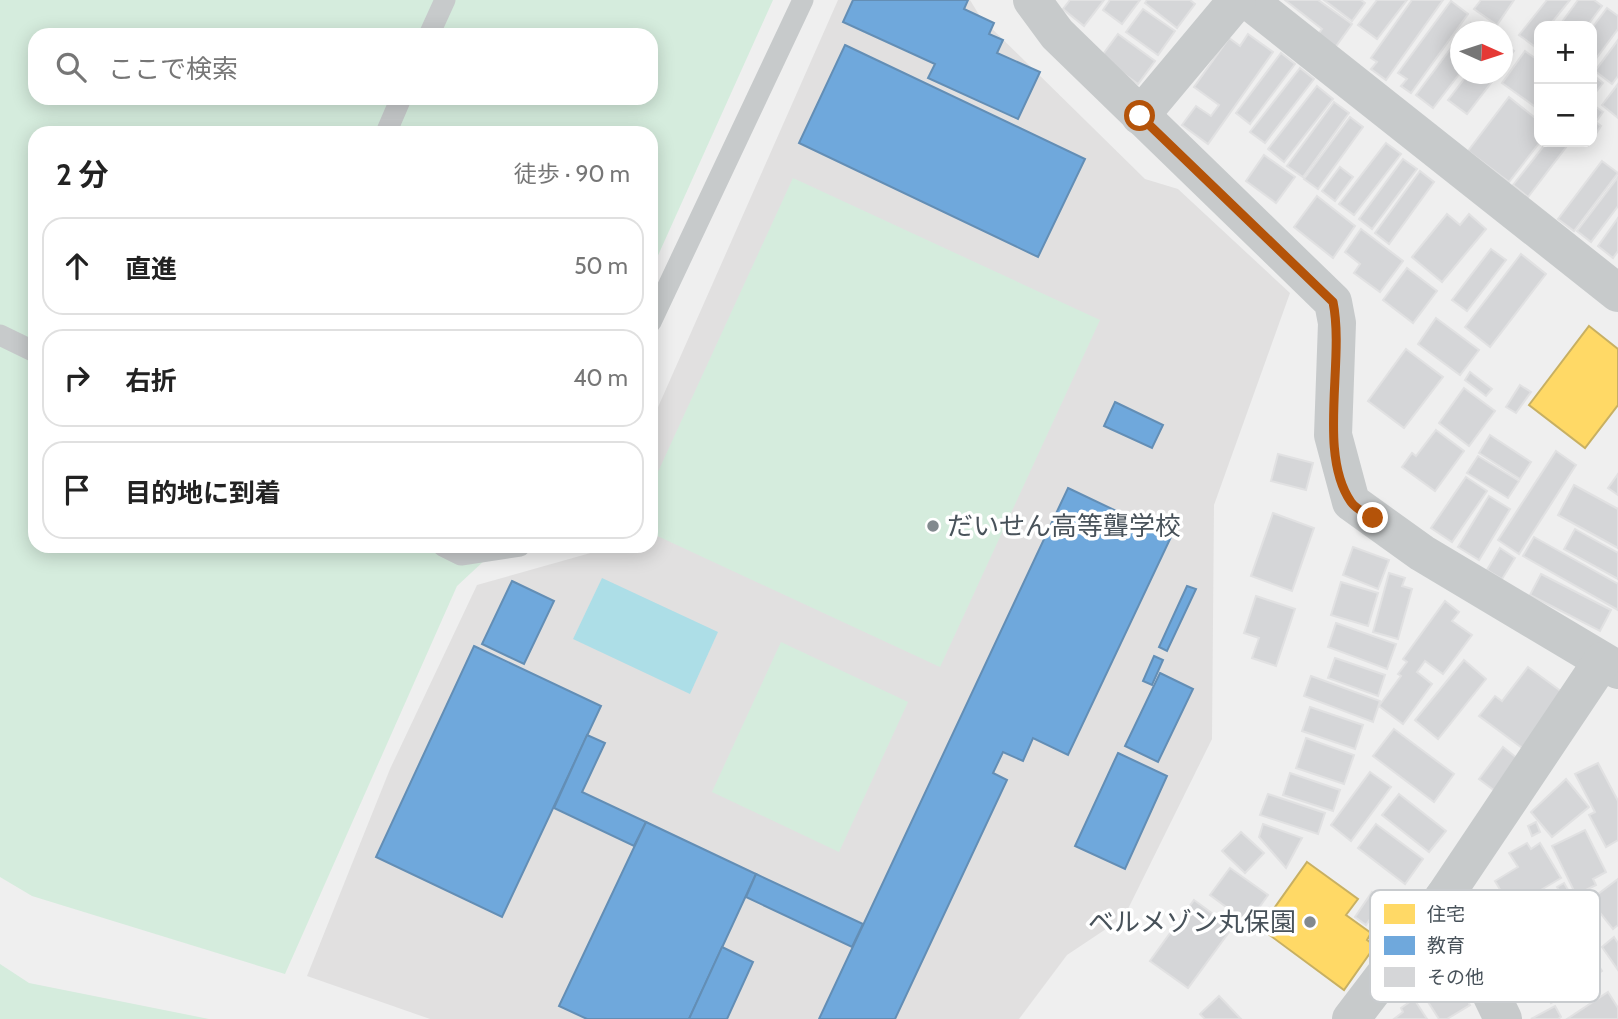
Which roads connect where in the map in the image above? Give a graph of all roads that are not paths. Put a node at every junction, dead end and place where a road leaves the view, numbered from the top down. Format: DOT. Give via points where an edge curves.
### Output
graph roads {
  1 [pos="445,0"];
  2 [pos="803,0"];
  3 [pos="1032,0"];
  4 [pos="1237,0"];
  5 [pos="1248,0"];
  6 [pos="432,28"];
  7 [pos="398,105"];
  8 [pos="1140,116"];
  9 [pos="389,126"];
  10 [pos="1618,293"];
  11 [pos="658,307"];
  12 [pos="0,335"];
  13 [pos="28,349"];
  14 [pos="457,553"];
  15 [pos="474,553"];
  16 [pos="1610,665"];
  17 [pos="1449,890"];
  18 [pos="1370,994"];
  19 [pos="1495,1002"];
  20 [pos="1351,1019"];
  21 [pos="1503,1019"];
  1 -- 6 [label="lane"];
  2 -- 11 [label="lane"];
  3 -- 8 [label="street" via="1057,34"];
  4 -- 8 [label="street"];
  5 -- 10 [label="street"];
  7 -- 9 [label="lane"];
  8 -- 16 [label="street" via="1333,302 1337,323 1333,435 1351,502 1422,553"];
  12 -- 13 [label="lane"];
  14 -- 15 [label="lane"];
  16 -- 17 [label="street"];
  18 -- 20 [label="street"];
  19 -- 21 [label="street"];
}
